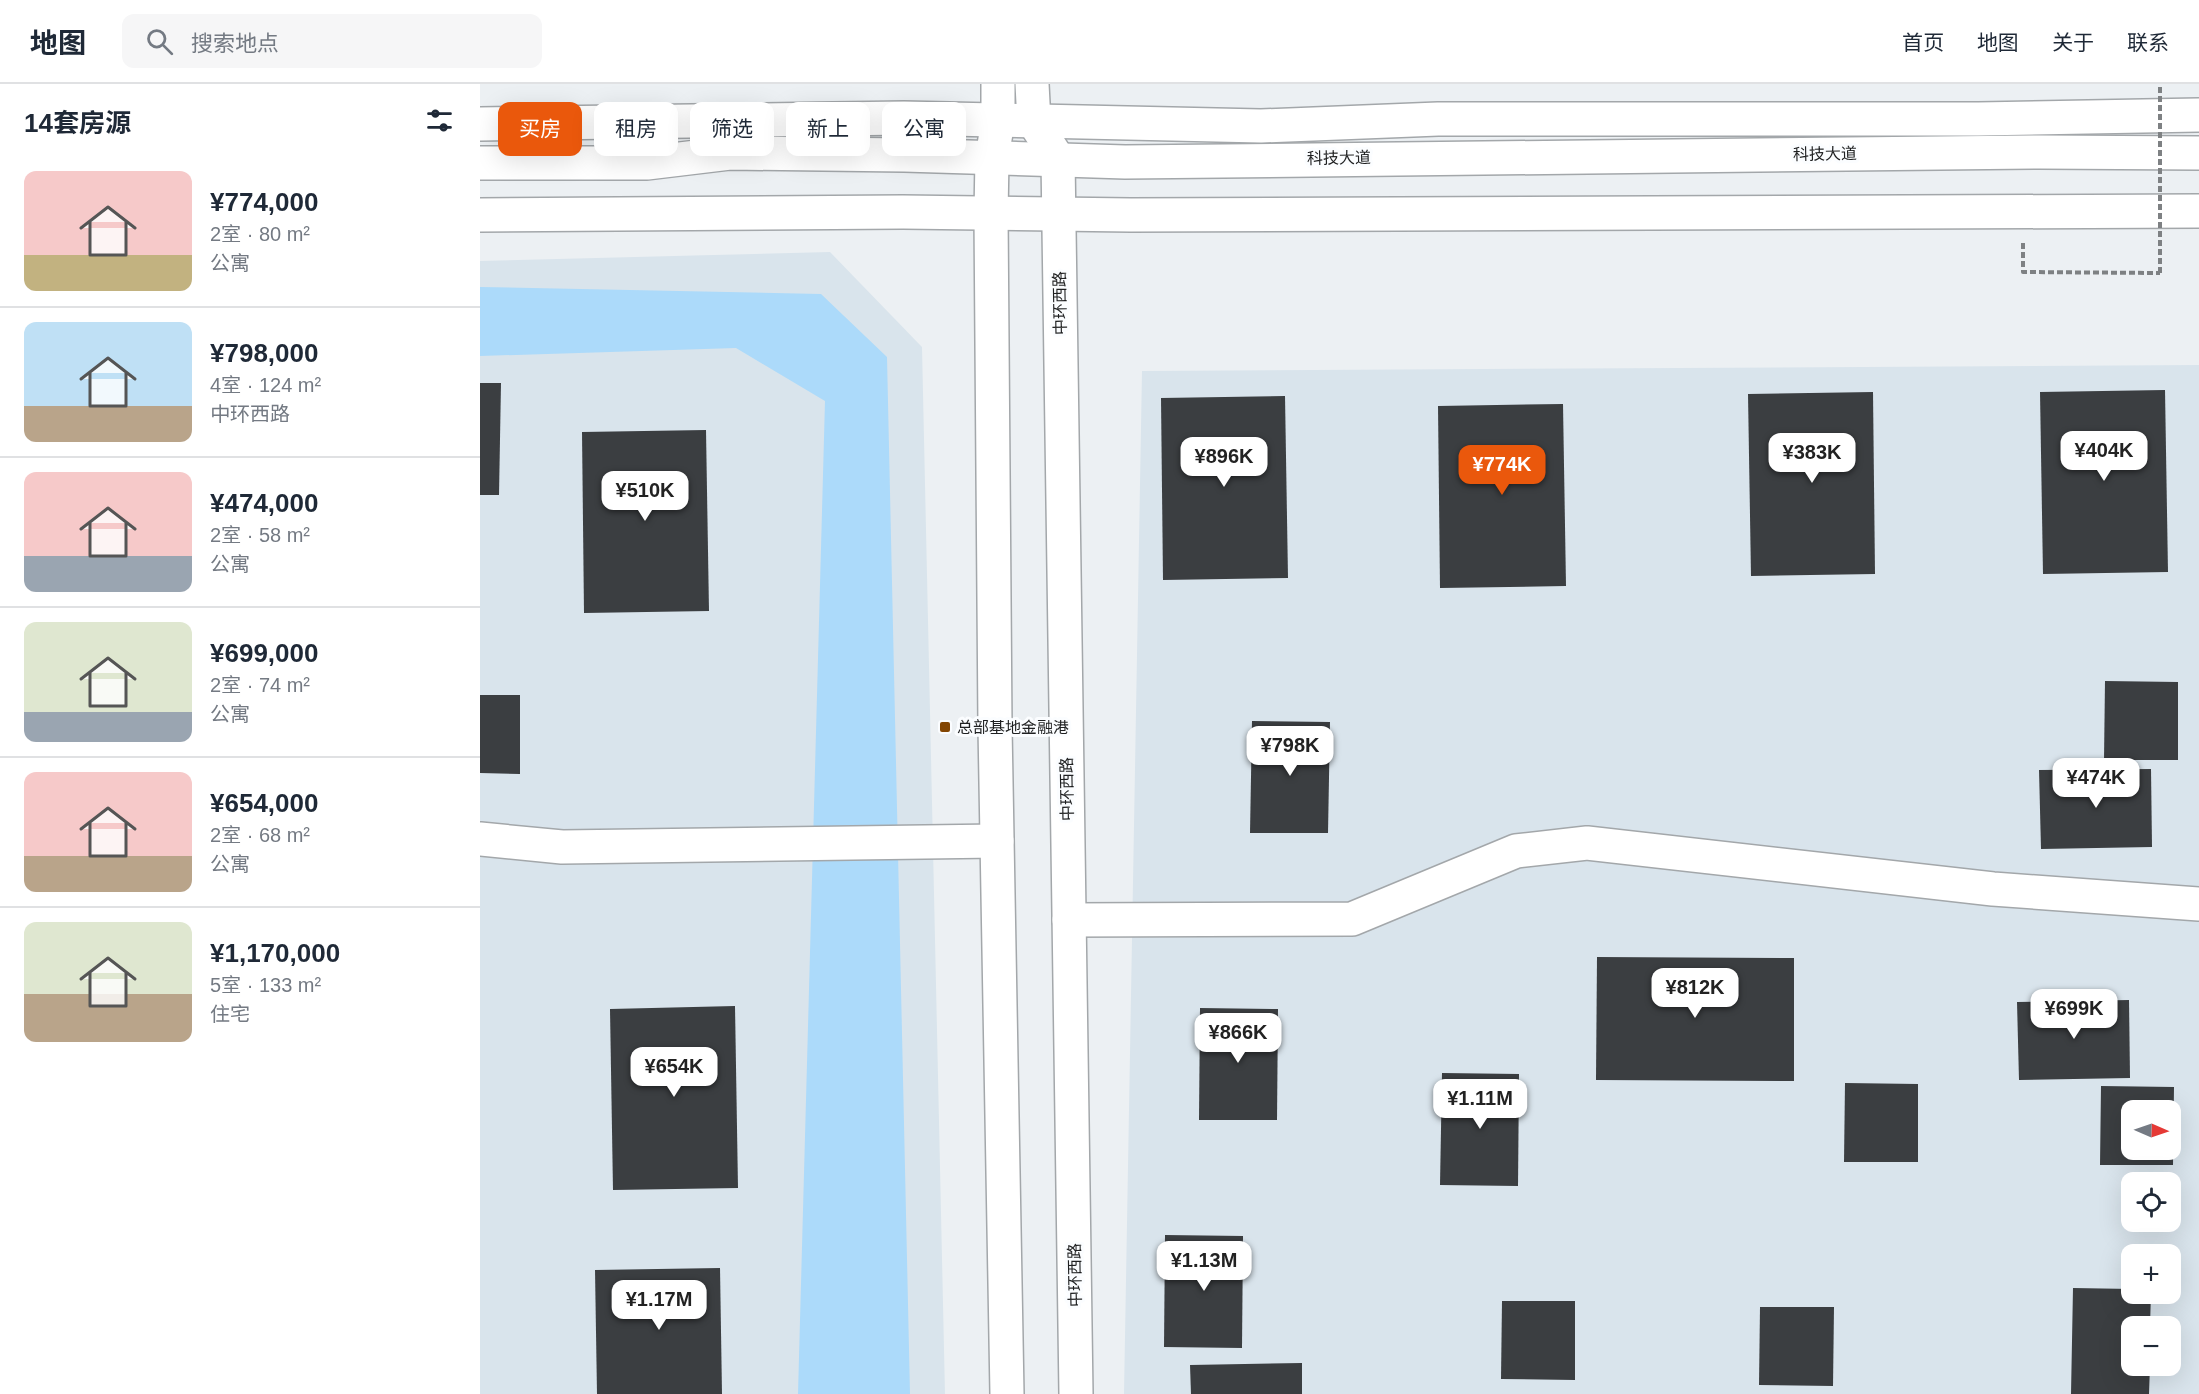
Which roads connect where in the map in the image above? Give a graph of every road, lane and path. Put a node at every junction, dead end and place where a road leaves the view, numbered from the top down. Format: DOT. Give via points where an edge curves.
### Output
graph roads {
  1 [pos="998,84"];
  2 [pos="1032,84"];
  3 [pos="2160,84"];
  4 [pos="2199,115"];
  5 [pos="998,120"];
  6 [pos="1034,122"];
  7 [pos="480,123"];
  8 [pos="2199,153"];
  9 [pos="992,158"];
  10 [pos="1058,159"];
  11 [pos="480,163"];
  12 [pos="2199,211"];
  13 [pos="480,214"];
  14 [pos="991,214"];
  15 [pos="1059,214"];
  16 [pos="2023,272"];
  17 [pos="480,839"];
  18 [pos="997,841"];
  19 [pos="2199,904"];
  20 [pos="1069,920"];
  21 [pos="1006,1394"];
  22 [pos="1076,1394"];
  1 -- 5 [label="street"];
  2 -- 6 [label="street"];
  3 -- 16 [label="path, bridge" via="2160,273"];
  4 -- 6 [label="street, 科技大道" via="1438,119 1261,126"];
  5 -- 6 [label="street, 科技大道"];
  5 -- 7 [label="street, 科技大道"];
  5 -- 9 [label="street"];
  6 -- 10 [label="street"];
  8 -- 10 [label="street, 科技大道" via="1125,162"];
  9 -- 10 [label="street, 科技大道"];
  9 -- 11 [label="street, 科技大道" via="730,153 646,163"];
  9 -- 14 [label="street"];
  10 -- 15 [label="street, 中环西路"];
  12 -- 15 [label="street"];
  13 -- 14 [label="street"];
  14 -- 15 [label="street"];
  14 -- 18 [label="street"];
  15 -- 20 [label="street, 中环西路"];
  17 -- 18 [label="street" via="562,847"];
  18 -- 21 [label="street"];
  19 -- 20 [label="street" via="1993,889 1587,843 1516,851 1352,919"];
  20 -- 22 [label="street, 中环西路"];
}
